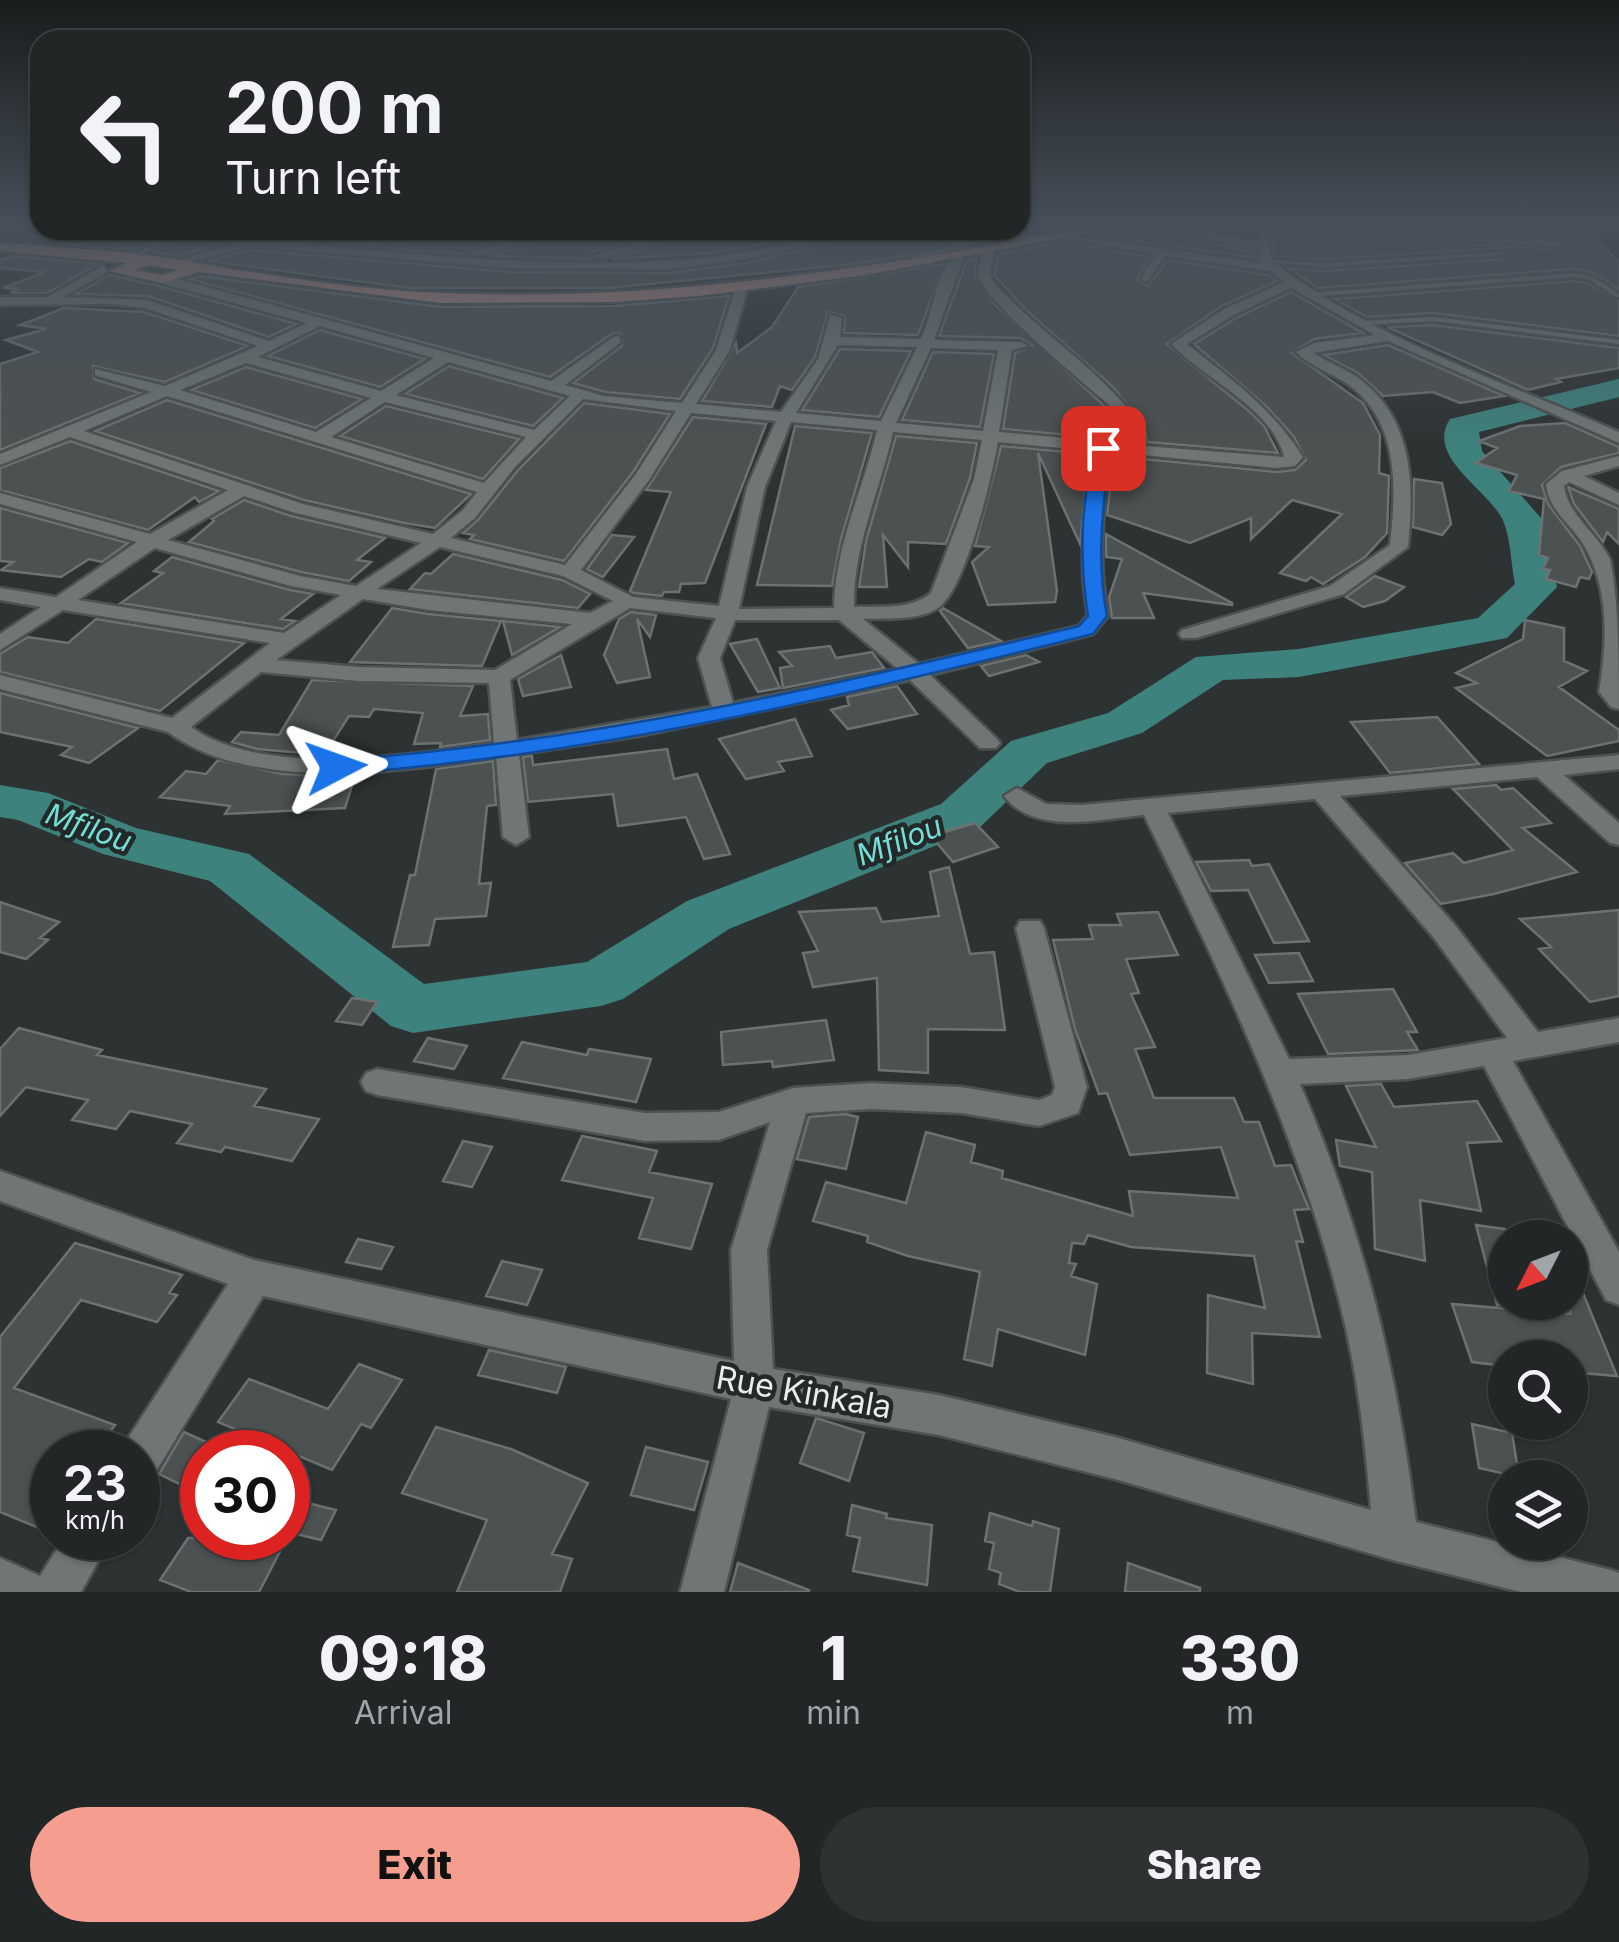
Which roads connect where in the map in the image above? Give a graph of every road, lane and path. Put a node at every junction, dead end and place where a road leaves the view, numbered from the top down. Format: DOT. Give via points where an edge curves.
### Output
graph roads {
  1 [pos="74,300"];
  2 [pos="247,300"];
  3 [pos="738,300"];
  4 [pos="942,300"];
  5 [pos="1005,300"];
  6 [pos="1253,300"];
  7 [pos="1318,300"];
  8 [pos="835,318"];
  9 [pos="1362,323"];
  10 [pos="314,324"];
  11 [pos="1390,338"];
  12 [pos="615,340"];
  13 [pos="831,341"];
  14 [pos="1619,342"];
  15 [pos="922,345"];
  16 [pos="270,346"];
  17 [pos="1006,346"];
  18 [pos="1051,346"];
  19 [pos="446,357"];
  20 [pos="245,358"];
  21 [pos="100,372"];
  22 [pos="553,387"];
  23 [pos="165,390"];
  24 [pos="384,395"];
  25 [pos="579,395"];
  26 [pos="687,410"];
  27 [pos="784,420"];
  28 [pos="886,428"];
  29 [pos="72,432"];
  30 [pos="537,435"];
  31 [pos="988,436"];
  32 [pos="318,438"];
  33 [pos="1619,438"];
  34 [pos="1103,448"];
  35 [pos="1135,451"];
  36 [pos="0,460"];
  37 [pos="1619,461"];
  38 [pos="1568,475"];
  39 [pos="244,488"];
  40 [pos="486,488"];
  41 [pos="0,498"];
  42 [pos="1619,500"];
  43 [pos="439,539"];
  44 [pos="152,540"];
  45 [pos="570,572"];
  46 [pos="356,593"];
  47 [pos="0,594"];
  48 [pos="626,602"];
  49 [pos="60,606"];
  50 [pos="728,614"];
  51 [pos="844,614"];
  52 [pos="593,620"];
  53 [pos="1619,633"];
  54 [pos="1190,634"];
  55 [pos="288,640"];
  56 [pos="0,644"];
  57 [pos="257,665"];
  58 [pos="914,672"];
  59 [pos="499,677"];
  60 [pos="0,682"];
  61 [pos="1619,702"];
  62 [pos="724,709"];
  63 [pos="176,727"];
  64 [pos="988,743"];
  65 [pos="507,748"];
  66 [pos="1619,762"];
  67 [pos="1546,771"];
  68 [pos="1318,788"];
  69 [pos="1018,796"];
  70 [pos="1151,804"];
  71 [pos="1619,836"];
  72 [pos="516,837"];
  73 [pos="1030,928"];
  74 [pos="1619,1030"];
  75 [pos="1530,1044"];
  76 [pos="1493,1052"];
  77 [pos="1280,1072"];
  78 [pos="377,1082"];
  79 [pos="792,1101"];
  80 [pos="0,1186"];
  81 [pos="254,1277"];
  82 [pos="1619,1288"];
  83 [pos="754,1385"];
  84 [pos="158,1430"];
  85 [pos="1396,1540"];
  86 [pos="75,1560"];
  87 [pos="0,1580"];
  88 [pos="26,1592"];
  89 [pos="54,1592"];
  90 [pos="702,1592"];
  91 [pos="1611,1592"];
  1 -- 16 [label="street" via="147,304"];
  2 -- 10 [label="street"];
  3 -- 26 [label="street" via="723,350"];
  4 -- 15 [label="street"];
  5 -- 18 [label="street"];
  6 -- 35 [label="street" via="1178,344 1250,401 1294,457 1276,463"];
  7 -- 9 [label="street"];
  8 -- 13 [label="street"];
  9 -- 11 [label="street"];
  9 -- 14 [label="lane" via="1420,318"];
  10 -- 16 [label="street"];
  10 -- 19 [label="street"];
  11 -- 33 [label="street"];
  11 -- 54 [label="street" via="1303,352 1356,384 1392,424 1406,494 1399,548 1337,590"];
  12 -- 22 [label="street"];
  13 -- 15 [label="street"];
  13 -- 27 [label="street"];
  15 -- 17 [label="street"];
  15 -- 28 [label="street"];
  16 -- 20 [label="street"];
  17 -- 18 [label="street"];
  17 -- 31 [label="street"];
  18 -- 35 [label="street" via="1120,407 1134,427"];
  19 -- 22 [label="street"];
  19 -- 24 [label="street"];
  20 -- 23 [label="street"];
  20 -- 24 [label="street"];
  21 -- 23 [label="street"];
  22 -- 25 [label="street"];
  23 -- 29 [label="street"];
  23 -- 32 [label="street"];
  24 -- 30 [label="street"];
  24 -- 32 [label="street"];
  25 -- 26 [label="street"];
  25 -- 30 [label="street"];
  26 -- 27 [label="street"];
  26 -- 45 [label="street"];
  27 -- 28 [label="street"];
  27 -- 50 [label="street" via="751,505"];
  28 -- 31 [label="street"];
  28 -- 51 [label="street" via="847,560"];
  29 -- 36 [label="street"];
  29 -- 39 [label="street"];
  30 -- 40 [label="street"];
  31 -- 34 [label="street"];
  31 -- 51 [label="street" via="984,479 940,596 905,611"];
  32 -- 40 [label="street"];
  34 -- 35 [label="street"];
  34 -- 58 [label="street" via="1090,541 1098,616 1086,630"];
  37 -- 38 [label="street"];
  38 -- 42 [label="street"];
  38 -- 53 [label="street" via="1554,484 1555,498 1615,584"];
  39 -- 43 [label="street" via="298,508"];
  39 -- 44 [label="street"];
  40 -- 43 [label="street" via="469,514"];
  41 -- 44 [label="street"];
  43 -- 45 [label="street"];
  43 -- 46 [label="street"];
  44 -- 46 [label="street" via="236,567"];
  44 -- 49 [label="street"];
  45 -- 48 [label="street"];
  46 -- 52 [label="street"];
  46 -- 55 [label="street"];
  47 -- 49 [label="street"];
  48 -- 50 [label="street"];
  48 -- 52 [label="street"];
  49 -- 55 [label="street"];
  49 -- 56 [label="street"];
  50 -- 51 [label="street"];
  50 -- 62 [label="street" via="708,662"];
  51 -- 58 [label="street"];
  52 -- 59 [label="street"];
  53 -- 61 [label="street" via="1610,692"];
  55 -- 57 [label="street"];
  57 -- 59 [label="street"];
  57 -- 63 [label="street"];
  58 -- 62 [label="street"];
  58 -- 64 [label="street"];
  59 -- 65 [label="street"];
  60 -- 63 [label="street"];
  62 -- 65 [label="street"];
  63 -- 65 [label="street" via="198,743 237,756 336,767"];
  65 -- 72 [label="street"];
  66 -- 67 [label="street"];
  67 -- 68 [label="street"];
  67 -- 71 [label="street"];
  68 -- 70 [label="street"];
  68 -- 75 [label="street" via="1444,931"];
  69 -- 70 [label="street" via="1049,813"];
  70 -- 77 [label="street"];
  73 -- 79 [label="street" via="1071,1086 1066,1104 1039,1113 961,1100"];
  74 -- 75 [label="street"];
  75 -- 76 [label="street"];
  76 -- 77 [label="street" via="1408,1067"];
  76 -- 82 [label="street"];
  77 -- 85 [label="street" via="1360,1307 1382,1410"];
  78 -- 79 [label="street" via="645,1127 718,1126"];
  79 -- 83 [label="street" via="749,1250"];
  80 -- 81 [label="street, Rue Kinkala"];
  81 -- 83 [label="street, Rue Kinkala"];
  81 -- 84 [label="street"];
  83 -- 85 [label="street, Rue Kinkala" via="939,1415"];
  83 -- 90 [label="street"];
  85 -- 91 [label="street, Rue Kinkala"];
  86 -- 89 [label="street"];
  87 -- 88 [label="street"];
}
